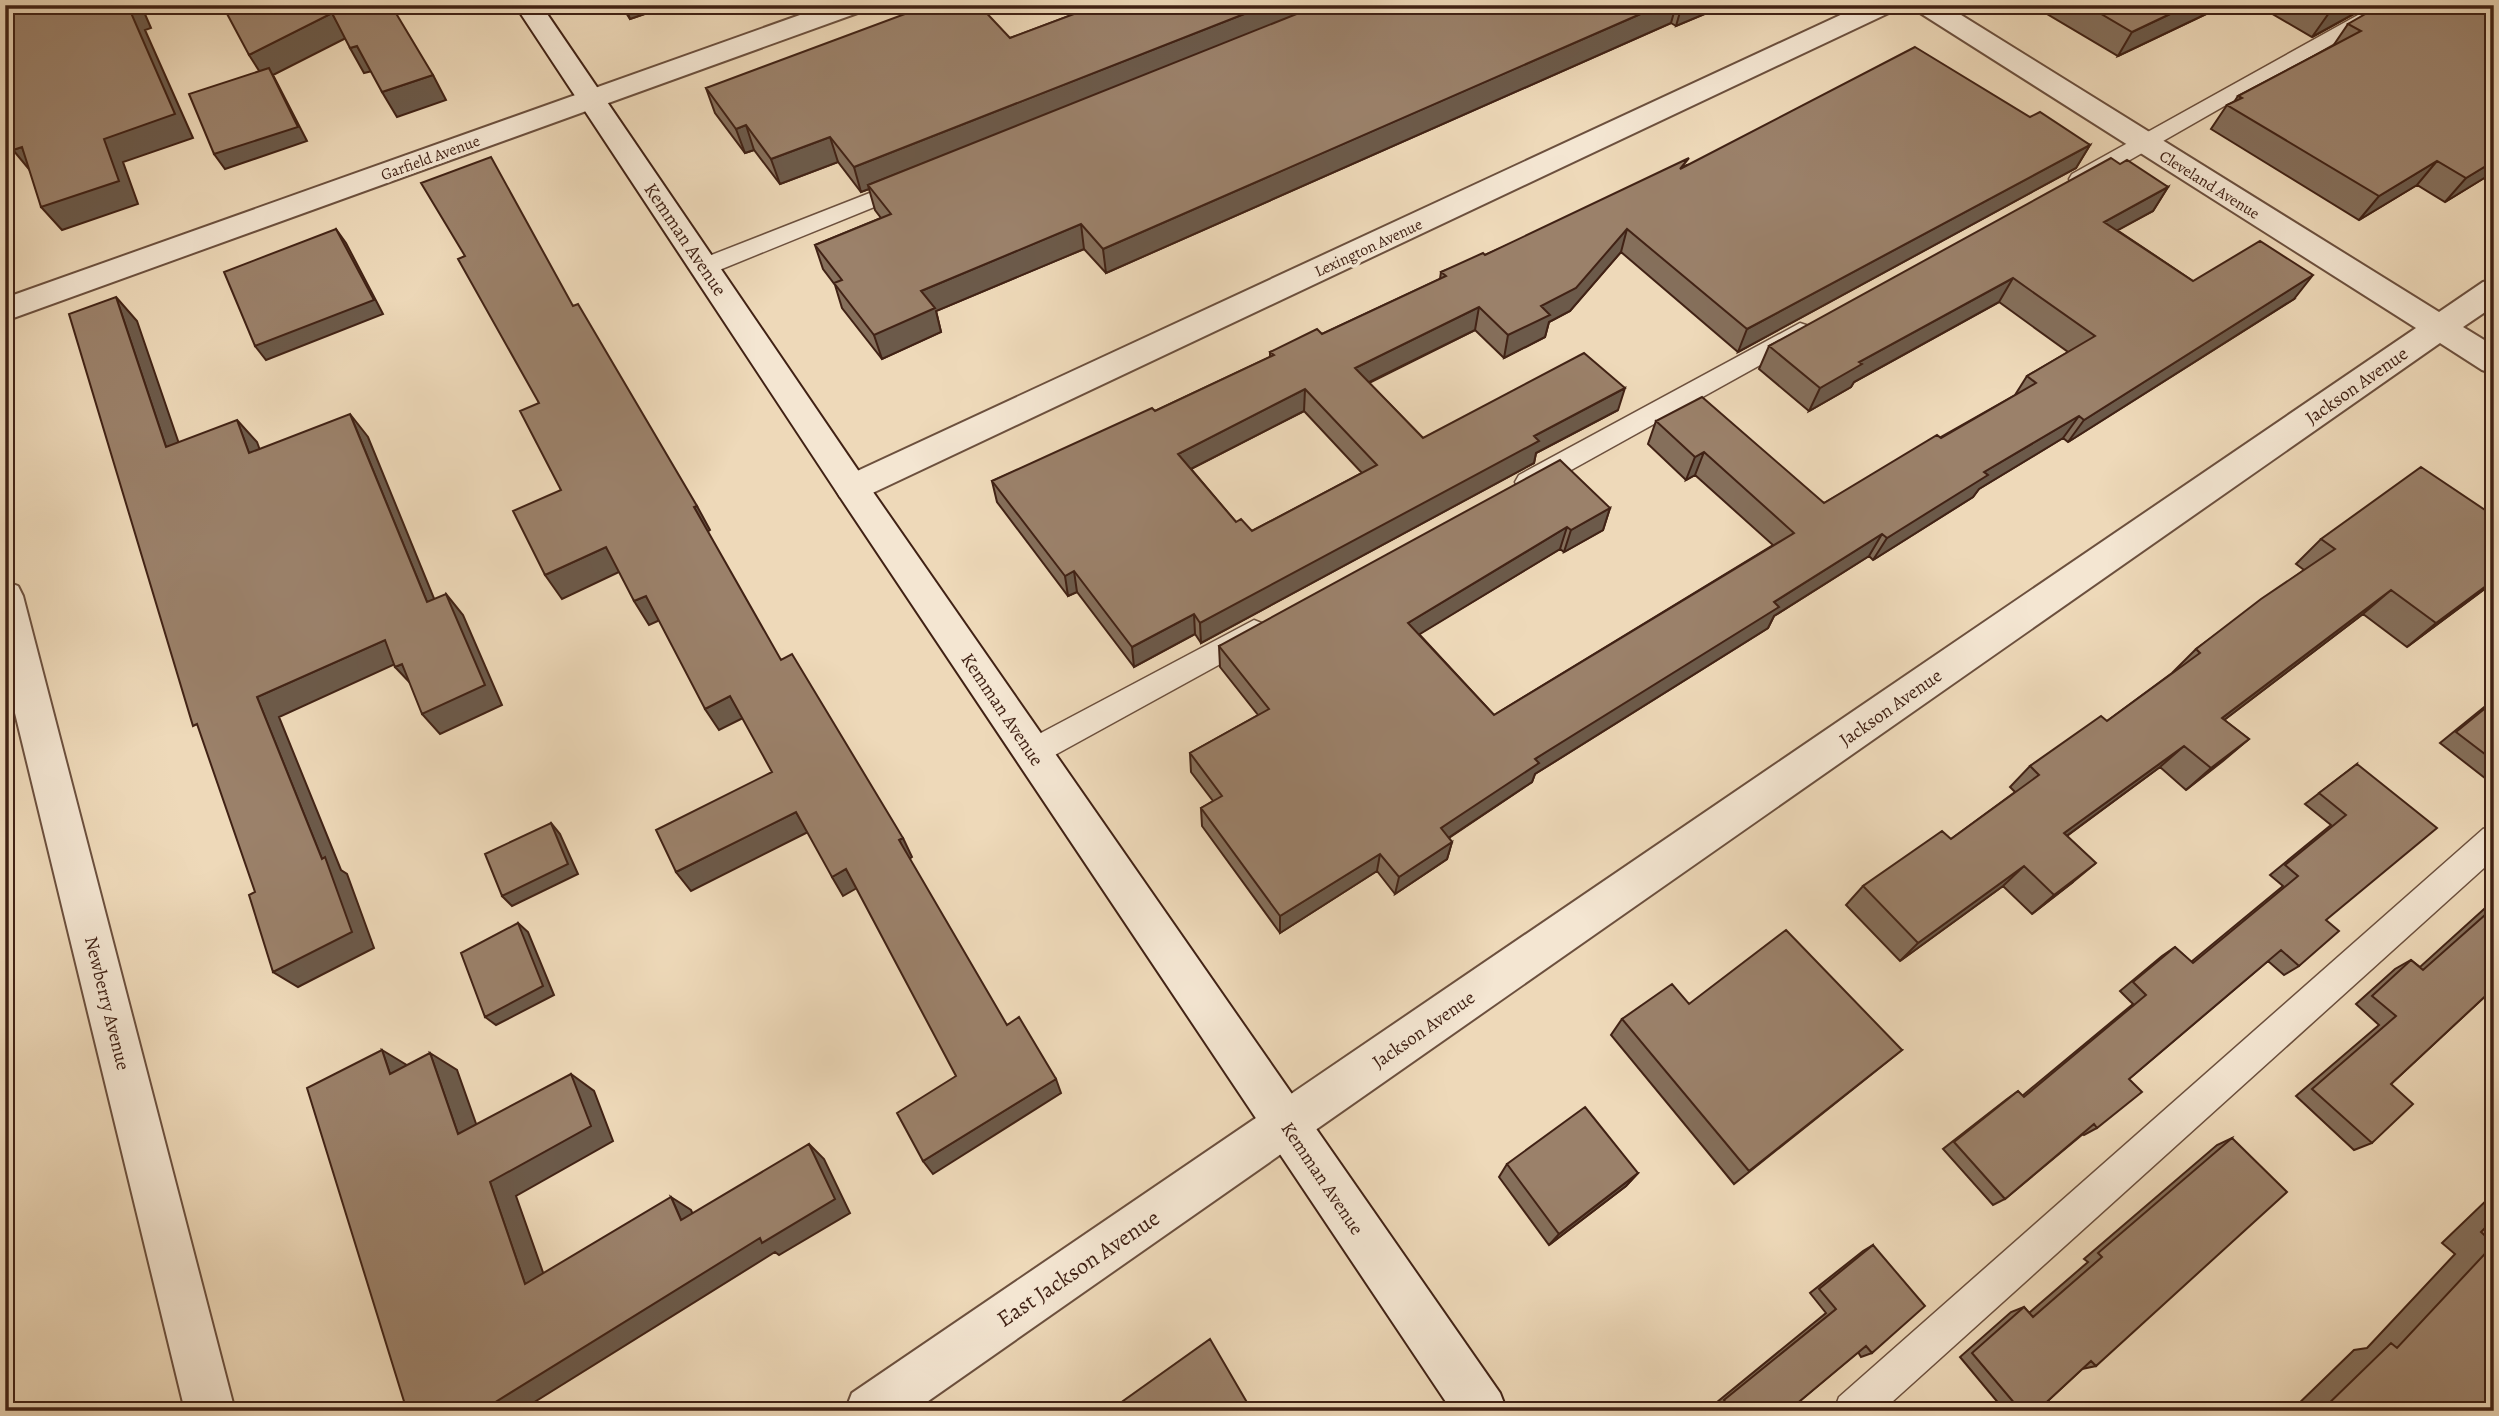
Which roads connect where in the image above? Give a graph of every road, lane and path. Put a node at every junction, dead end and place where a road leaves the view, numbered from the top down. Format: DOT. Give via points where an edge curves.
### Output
graph roads {
  1 [pos="528,5"];
  2 [pos="854,5"];
  3 [pos="1884,5"];
  4 [pos="1926,5"];
  5 [pos="2391,5"];
  6 [pos="592,99"];
  7 [pos="2145,143"];
  8 [pos="928,177"];
  9 [pos="2060,190"];
  10 [pos="704,267"];
  11 [pos="2494,290"];
  12 [pos="5,310"];
  13 [pos="1817,323"];
  14 [pos="2439,327"];
  15 [pos="2494,362"];
  16 [pos="852,488"];
  17 [pos="1500,496"];
  18 [pos="5,596"];
  19 [pos="1281,617"];
  20 [pos="1033,752"];
  21 [pos="2494,839"];
  22 [pos="1287,1125"];
  23 [pos="210,1411"];
  24 [pos="870,1411"];
  25 [pos="1482,1411"];
  26 [pos="1853,1411"];
  1 -- 6 [label="street, Kemman Avenue"];
  2 -- 6 [label="street, Garfield Avenue"];
  3 -- 16 [label="street, Lexington Avenue"];
  4 -- 7 [label="street, Cleveland Avenue"];
  5 -- 7 [label="lane"];
  6 -- 10 [label="street, Kemman Avenue"];
  6 -- 12 [label="street, Garfield Avenue"];
  7 -- 9 [label="lane"];
  7 -- 14 [label="street, Cleveland Avenue"];
  8 -- 10 [label="lane"];
  10 -- 16 [label="street, Kemman Avenue"];
  11 -- 14 [label="street, Jackson Avenue"];
  13 -- 17 [label="lane"];
  14 -- 15 [label="street, Cleveland Avenue"];
  14 -- 22 [label="street, Jackson Avenue"];
  16 -- 20 [label="street, Kemman Avenue"];
  18 -- 23 [label="street, Newberry Avenue"];
  19 -- 20 [label="lane"];
  20 -- 22 [label="street, Kemman Avenue"];
  21 -- 26 [label="lane"];
  22 -- 24 [label="street, East Jackson Avenue"];
  22 -- 25 [label="street, Kemman Avenue"];
}
